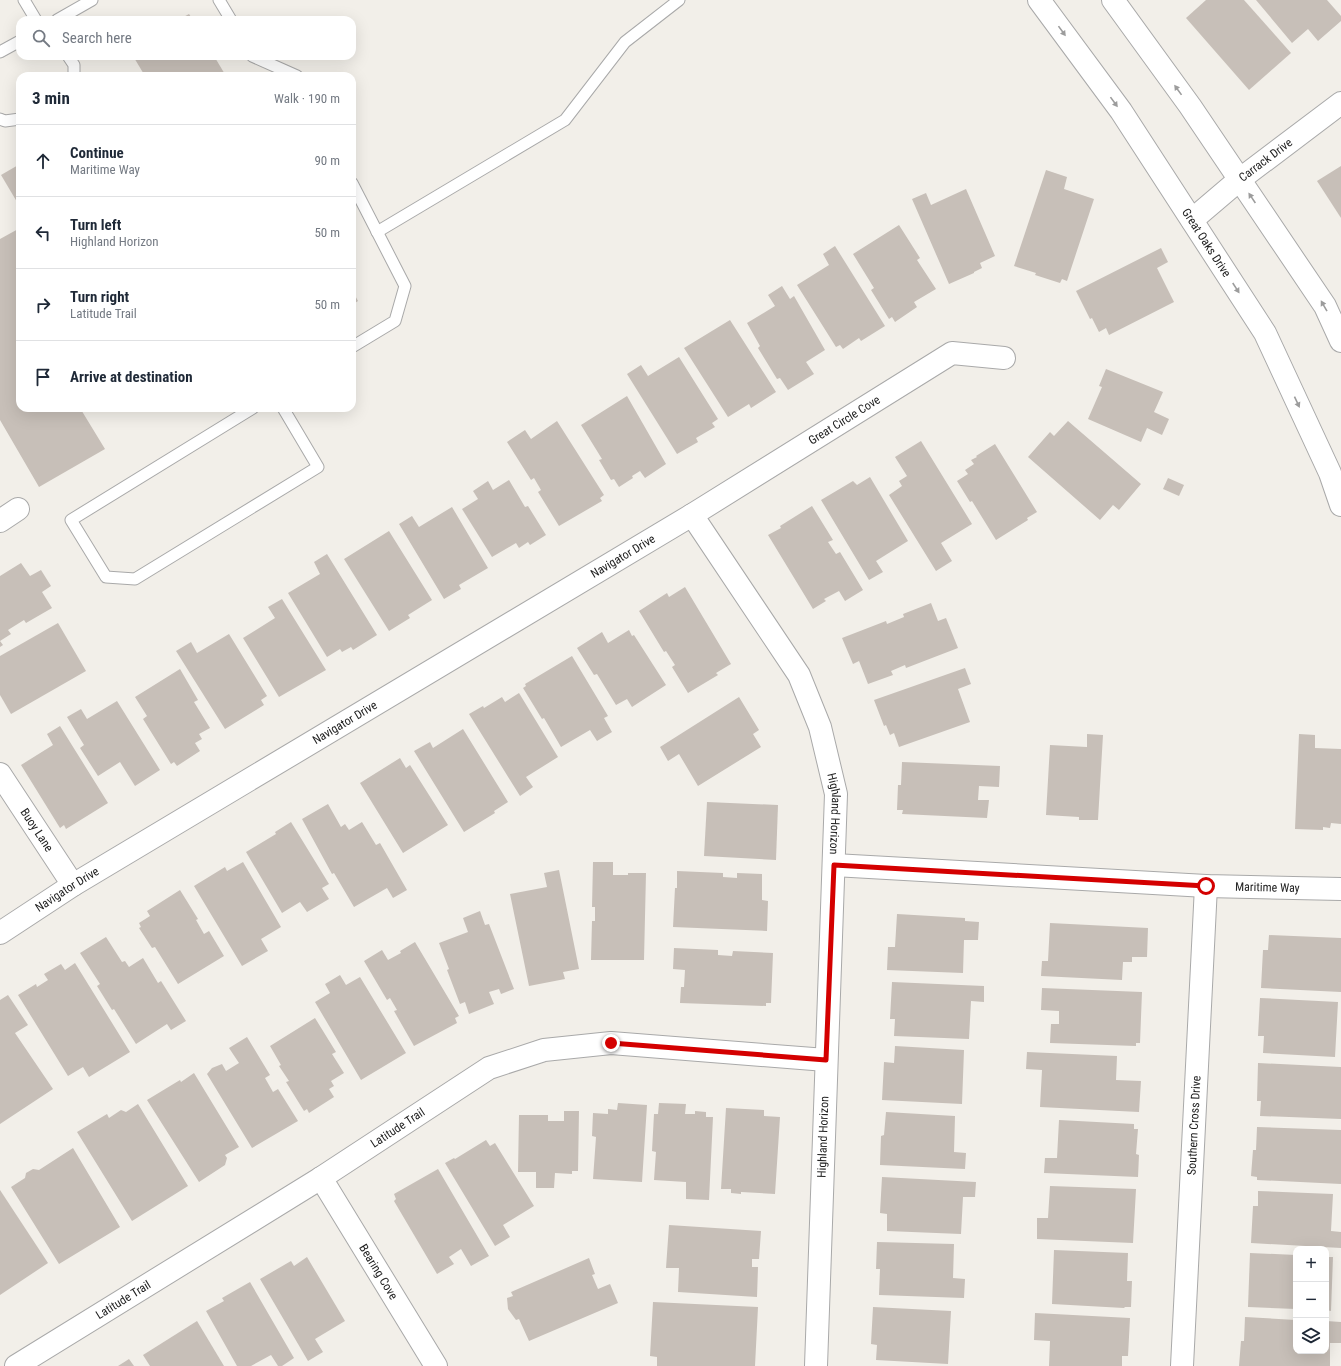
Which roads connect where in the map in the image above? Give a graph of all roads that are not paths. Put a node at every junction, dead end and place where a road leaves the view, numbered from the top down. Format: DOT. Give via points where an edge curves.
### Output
graph roads {
  1 [pos="24,0"];
  2 [pos="92,0"];
  3 [pos="219,0"];
  4 [pos="679,0"];
  5 [pos="1039,0"];
  6 [pos="1113,0"];
  7 [pos="34,16"];
  8 [pos="64,16"];
  9 [pos="229,16"];
  10 [pos="16,43"];
  11 [pos="0,52"];
  12 [pos="71,60"];
  13 [pos="261,60"];
  14 [pos="74,72"];
  15 [pos="288,72"];
  16 [pos="1341,103"];
  17 [pos="0,119"];
  18 [pos="16,120"];
  19 [pos="1239,180"];
  20 [pos="356,191"];
  21 [pos="1192,220"];
  22 [pos="377,232"];
  23 [pos="1341,341"];
  24 [pos="356,345"];
  25 [pos="1004,358"];
  26 [pos="246,412"];
  27 [pos="285,412"];
  28 [pos="1341,505"];
  29 [pos="692,515"];
  30 [pos="0,774"];
  31 [pos="834,865"];
  32 [pos="73,885"];
  33 [pos="1206,886"];
  34 [pos="1341,889"];
  35 [pos="0,933"];
  36 [pos="826,1060"];
  37 [pos="321,1178"];
  38 [pos="16,1366"];
  39 [pos="436,1366"];
  40 [pos="816,1366"];
  41 [pos="1182,1366"];
  1 -- 7 [label="lane"];
  2 -- 8 [label="lane"];
  3 -- 9 [label="lane"];
  4 -- 22 [label="lane" via="626,42 565,120"];
  5 -- 21 [label="street, Great Oaks Drive, one-way" via="1121,111"];
  19 -- 6 [label="street, one-way" via="1190,106"];
  10 -- 11 [label="lane"];
  12 -- 14 [label="lane"];
  13 -- 15 [label="lane"];
  16 -- 19 [label="street, Carrack Drive"];
  17 -- 18 [label="lane"];
  19 -- 21 [label="street, Carrack Drive"];
  23 -- 19 [label="street, one-way" via="1325,306"];
  20 -- 22 [label="lane"];
  21 -- 28 [label="street, Great Oaks Drive, one-way" via="1265,334 1330,473"];
  22 -- 24 [label="lane" via="405,286 396,320"];
  25 -- 29 [label="street, Great Circle Cove" via="952,353"];
  26 -- 27 [label="lane" via="71,520 106,577 135,579 318,467"];
  29 -- 31 [label="street, Highland Horizon" via="799,676 820,727 836,794"];
  29 -- 32 [label="street, Navigator Drive"];
  30 -- 32 [label="street, Buoy Lane"];
  31 -- 33 [label="street, Maritime Way"];
  31 -- 36 [label="street, Highland Horizon"];
  32 -- 35 [label="street, Navigator Drive"];
  33 -- 34 [label="street, Maritime Way"];
  33 -- 41 [label="street, Southern Cross Drive"];
  36 -- 37 [label="street, Latitude Trail" via="611,1043 544,1050 489,1068"];
  36 -- 40 [label="street, Highland Horizon"];
  37 -- 38 [label="street, Latitude Trail"];
  37 -- 39 [label="street, Bearing Cove"];
}
